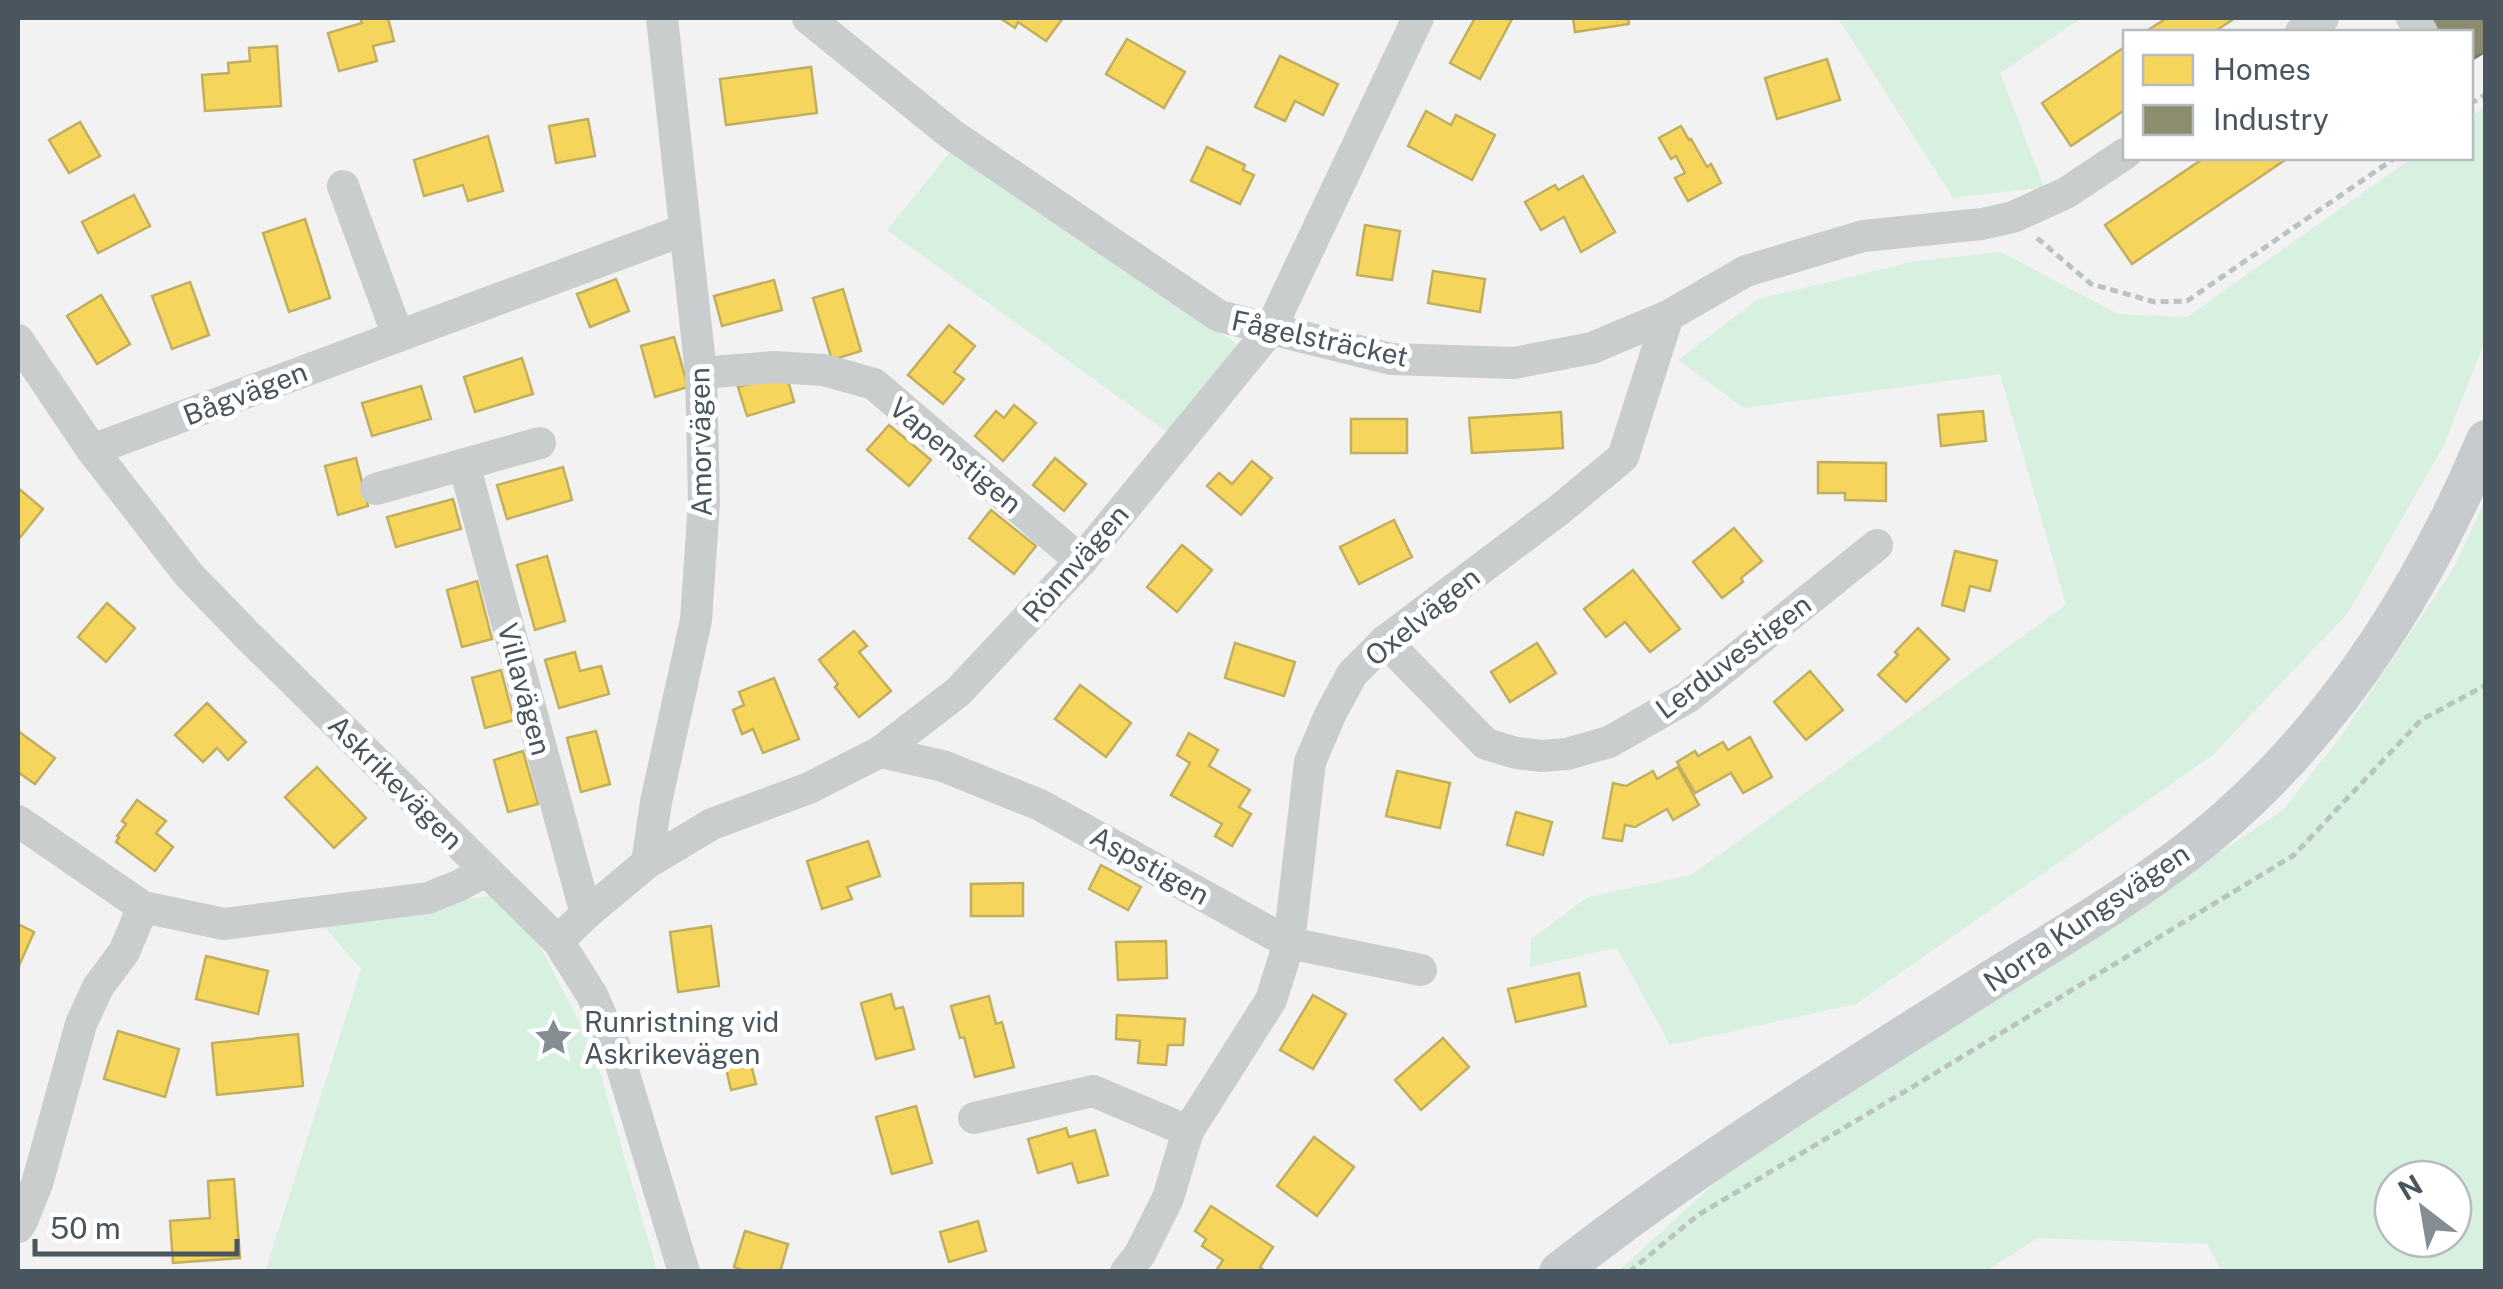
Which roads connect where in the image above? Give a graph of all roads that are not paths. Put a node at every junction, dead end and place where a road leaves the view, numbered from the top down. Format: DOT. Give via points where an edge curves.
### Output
graph roads {
  1 [pos="662,18"];
  2 [pos="808,18"];
  3 [pos="1418,18"];
  4 [pos="2123,154"];
  5 [pos="343,186"];
  6 [pos="684,230"];
  7 [pos="1668,316"];
  8 [pos="1270,330"];
  9 [pos="398,336"];
  10 [pos="18,340"];
  11 [pos="700,372"];
  12 [pos="2486,440"];
  13 [pos="540,443"];
  14 [pos="92,450"];
  15 [pos="464,464"];
  16 [pos="376,490"];
  17 [pos="1878,545"];
  18 [pos="1081,561"];
  19 [pos="1385,641"];
  20 [pos="880,752"];
  21 [pos="18,821"];
  22 [pos="647,863"];
  23 [pos="486,871"];
  24 [pos="143,907"];
  25 [pos="586,914"];
  26 [pos="558,942"];
  27 [pos="1289,943"];
  28 [pos="1421,970"];
  29 [pos="974,1118"];
  30 [pos="1188,1130"];
  31 [pos="18,1228"];
  32 [pos="684,1272"];
  33 [pos="1126,1272"];
  34 [pos="1560,1272"];
  1 -- 6 [label="street, Amorvägen"];
  2 -- 8 [label="street, Fågelsträcket" via="951,134 1219,316"];
  3 -- 8 [label="street, Rönnvägen"];
  4 -- 7 [label="street, Fågelsträcket" via="2066,193 2012,217 1863,236 1746,271"];
  5 -- 9 [label="street"];
  6 -- 9 [label="street, Bågvägen"];
  6 -- 11 [label="street, Amorvägen"];
  7 -- 8 [label="street, Fågelsträcket" via="1592,348 1514,364 1391,358"];
  7 -- 19 [label="street, Oxelvägen" via="1624,457"];
  8 -- 18 [label="street, Rönnvägen"];
  9 -- 14 [label="street, Bågvägen"];
  10 -- 14 [label="street, Askrikevägen"];
  11 -- 18 [label="street, Vapenstigen" via="774,366 874,384"];
  11 -- 22 [label="street, Amorvägen" via="704,502 696,620"];
  12 -- 34 [label="main road, Norra Kungsvägen" via="2444,529 2361,667 2282,766 2228,819 2144,882 1810,1095"];
  13 -- 15 [label="street"];
  14 -- 23 [label="street, Askrikevägen" via="189,575"];
  15 -- 16 [label="street"];
  15 -- 25 [label="street, Villavägen"];
  17 -- 19 [label="street, Lerduvestigen" via="1688,697 1608,742 1567,754 1542,756 1486,744"];
  18 -- 20 [label="street, Rönnvägen" via="958,692"];
  19 -- 27 [label="street, Oxelvägen" via="1352,674 1310,762"];
  20 -- 22 [label="street, Rönnvägen" via="809,788 712,824"];
  20 -- 27 [label="street, Aspstigen" via="943,766 1040,805"];
  21 -- 24 [label="street"];
  22 -- 25 [label="street, Rönnvägen"];
  23 -- 24 [label="street" via="428,898 224,924"];
  23 -- 26 [label="street, Askrikevägen"];
  24 -- 31 [label="street" via="81,1024 37,1184"];
  25 -- 26 [label="street, Rönnvägen"];
  26 -- 32 [label="street, Askrikevägen" via="618,1054"];
  27 -- 28 [label="street, Aspstigen"];
  27 -- 30 [label="street, Oxelvägen" via="1271,1000"];
  29 -- 30 [label="street" via="1093,1091"];
  30 -- 33 [label="street, Oxelvägen" via="1168,1198"];
}
